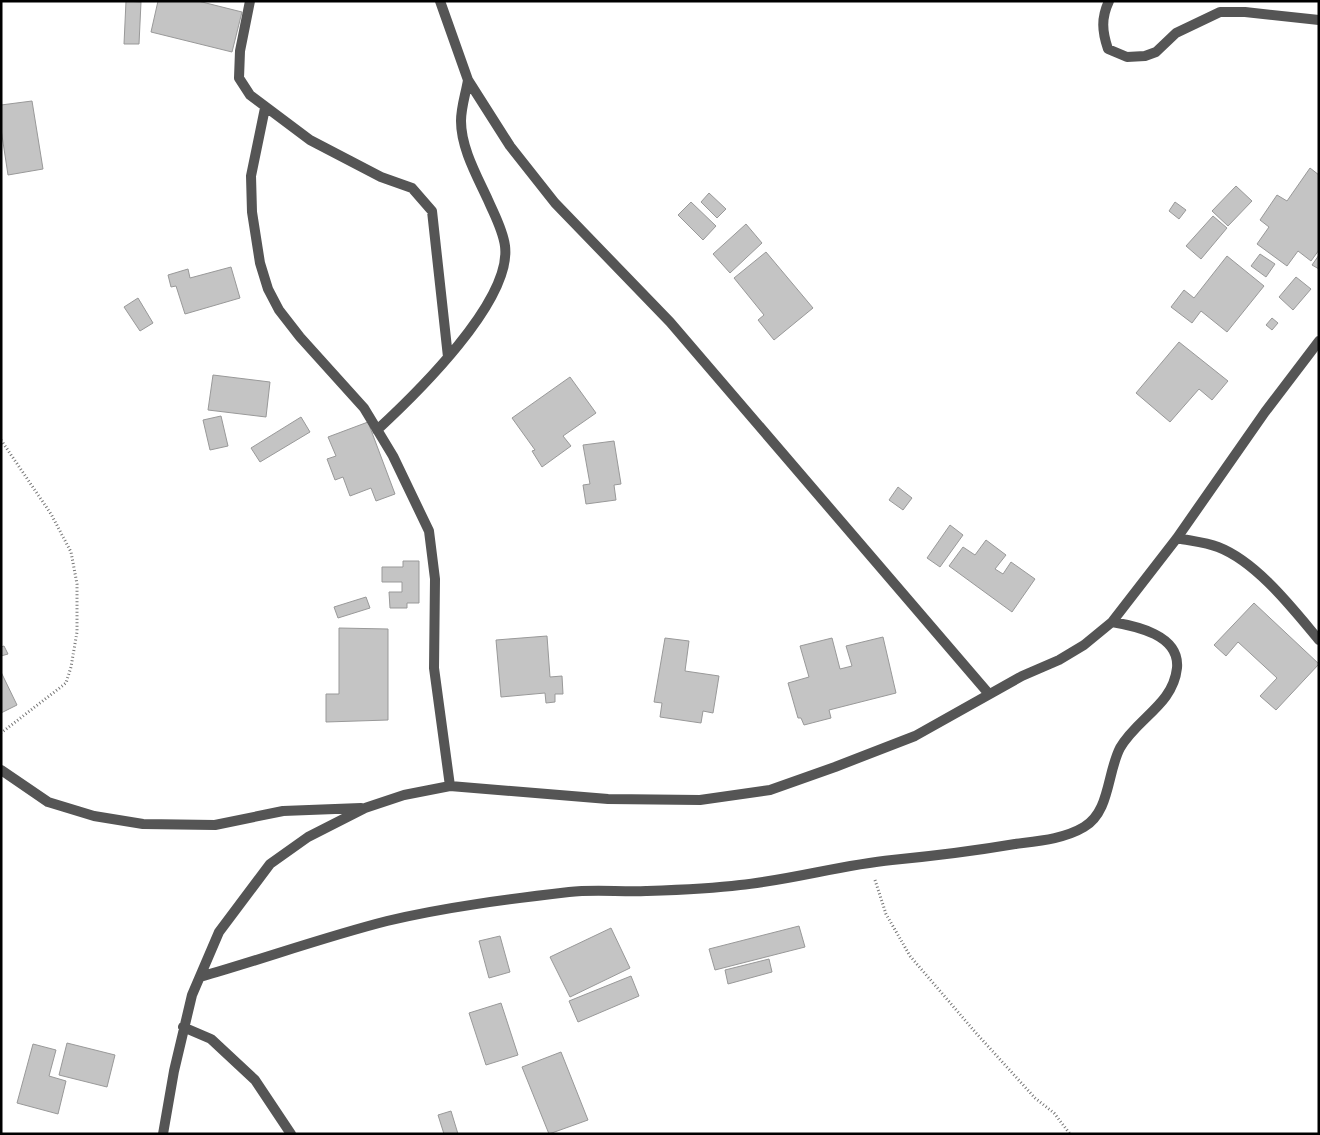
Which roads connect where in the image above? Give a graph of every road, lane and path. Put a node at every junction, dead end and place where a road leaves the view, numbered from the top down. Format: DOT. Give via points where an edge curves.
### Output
graph roads {
  1 [pos="250,1"];
  2 [pos="440,1"];
  3 [pos="1109,1"];
  4 [pos="1319,20"];
  5 [pos="468,80"];
  6 [pos="265,108"];
  7 [pos="1319,341"];
  8 [pos="448,357"];
  9 [pos="377,430"];
  10 [pos="1,440"];
  11 [pos="1177,538"];
  12 [pos="1112,622"];
  13 [pos="1319,640"];
  14 [pos="990,694"];
  15 [pos="1,733"];
  16 [pos="1,770"];
  17 [pos="450,786"];
  18 [pos="365,808"];
  19 [pos="869,862"];
  20 [pos="200,976"];
  21 [pos="183,1027"];
  22 [pos="163,1134"];
  23 [pos="290,1134"];
  24 [pos="1070,1134"];
  1 -- 6 [label="street" via="240,51 239,78 250,95"];
  2 -- 5 [label="street"];
  3 -- 4 [label="street" via="1104,12 1102,33 1108,49 1127,57 1156,52 1176,33 1220,12"];
  5 -- 8 [label="street" via="462,132 468,155 498,223 505,246 505,262 500,282"];
  5 -- 14 [label="street" via="510,146 555,203 670,322"];
  6 -- 8 [label="street" via="310,140 381,177 412,188 432,212"];
  6 -- 9 [label="street" via="251,176 252,212 260,264 268,288 279,310 364,408"];
  7 -- 11 [label="street"];
  8 -- 9 [label="street"];
  9 -- 17 [label="street" via="429,531 435,579 434,668"];
  10 -- 15 [label="path" via="51,514 72,552 77,584 77,632 66,682"];
  11 -- 12 [label="street"];
  11 -- 13 [label="street" via="1218,547 1240,558 1260,575"];
  12 -- 14 [label="street" via="1084,645"];
  12 -- 19 [label="street" via="1138,628 1160,638 1172,647 1178,661 1173,686 1166,698 1137,725 1119,751 1093,821 1075,832 1042,840"];
  14 -- 17 [label="street" via="915,736 770,790 700,800 608,799"];
  16 -- 18 [label="street" via="48,802 94,816 143,824 215,825 283,811"];
  17 -- 18 [label="street" via="404,795"];
  18 -- 20 [label="street" via="308,837 270,864 219,932"];
  19 -- 20 [label="street" via="742,885 648,891 573,891 428,913 337,935"];
  19 -- 24 [label="path" via="886,914 910,956 1035,1098 1062,1121"];
  20 -- 21 [label="street"];
  21 -- 22 [label="street"];
  21 -- 23 [label="street" via="211,1039 254,1080"];
}
